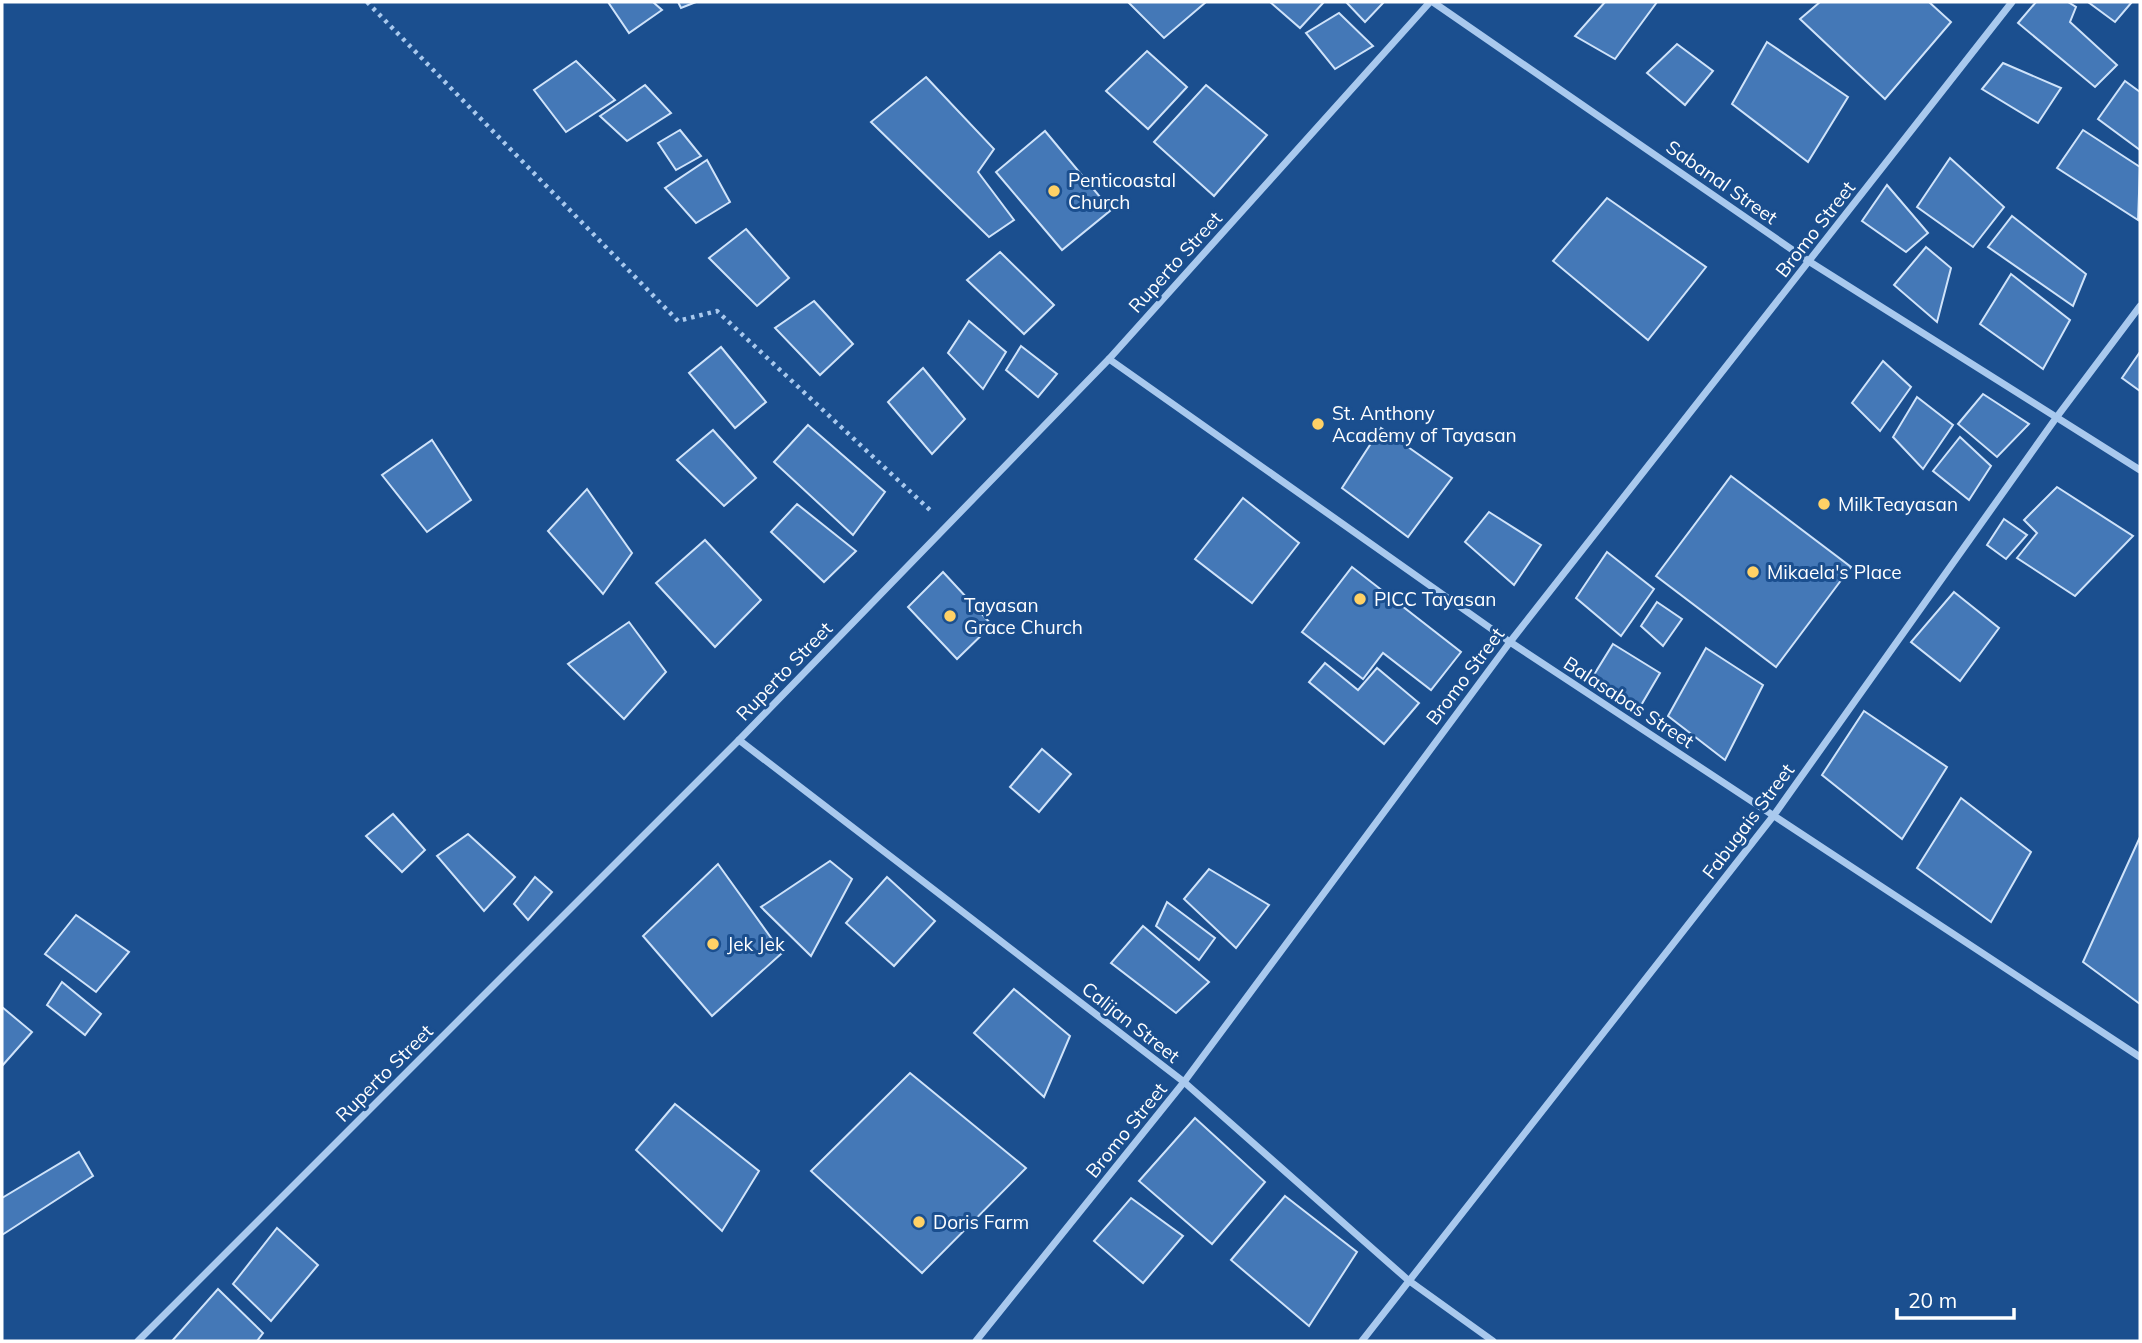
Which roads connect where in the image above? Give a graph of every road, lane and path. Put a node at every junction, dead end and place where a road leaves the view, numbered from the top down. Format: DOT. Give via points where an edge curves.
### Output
graph roads {
  1 [pos="367,2"];
  2 [pos="1432,2"];
  3 [pos="2012,2"];
  4 [pos="1810,262"];
  5 [pos="2140,306"];
  6 [pos="1109,359"];
  7 [pos="2056,418"];
  8 [pos="2140,470"];
  9 [pos="947,525"];
  10 [pos="1510,642"];
  11 [pos="739,740"];
  12 [pos="1774,815"];
  13 [pos="2140,1057"];
  14 [pos="1184,1082"];
  15 [pos="1408,1280"];
  16 [pos="138,1341"];
  17 [pos="976,1341"];
  18 [pos="1362,1341"];
  19 [pos="1493,1341"];
  1 -- 9 [label="path" via="678,321 717,311"];
  2 -- 4 [label="street, Sabanal Street"];
  2 -- 6 [label="street, Ruperto Street"];
  3 -- 4 [label="street, Bromo Street"];
  4 -- 7 [label="street, Sabanal Street"];
  4 -- 10 [label="street, Bromo Street"];
  5 -- 7 [label="street, Fabugais Street"];
  6 -- 9 [label="street, Ruperto Street"];
  6 -- 10 [label="street, Balasabas Street"];
  7 -- 8 [label="street, Sabanal Street"];
  7 -- 12 [label="street, Fabugais Street"];
  9 -- 11 [label="street, Ruperto Street"];
  10 -- 12 [label="street, Balasabas Street"];
  10 -- 14 [label="street, Bromo Street"];
  11 -- 14 [label="street, Calijan Street"];
  11 -- 16 [label="street, Ruperto Street"];
  12 -- 13 [label="street, Balasabas Street"];
  12 -- 15 [label="street, Fabugais Street"];
  14 -- 15 [label="street, Calijan Street"];
  14 -- 17 [label="street, Bromo Street"];
  15 -- 18 [label="street, Fabugais Street"];
  15 -- 19 [label="street, Calijan Street"];
}
